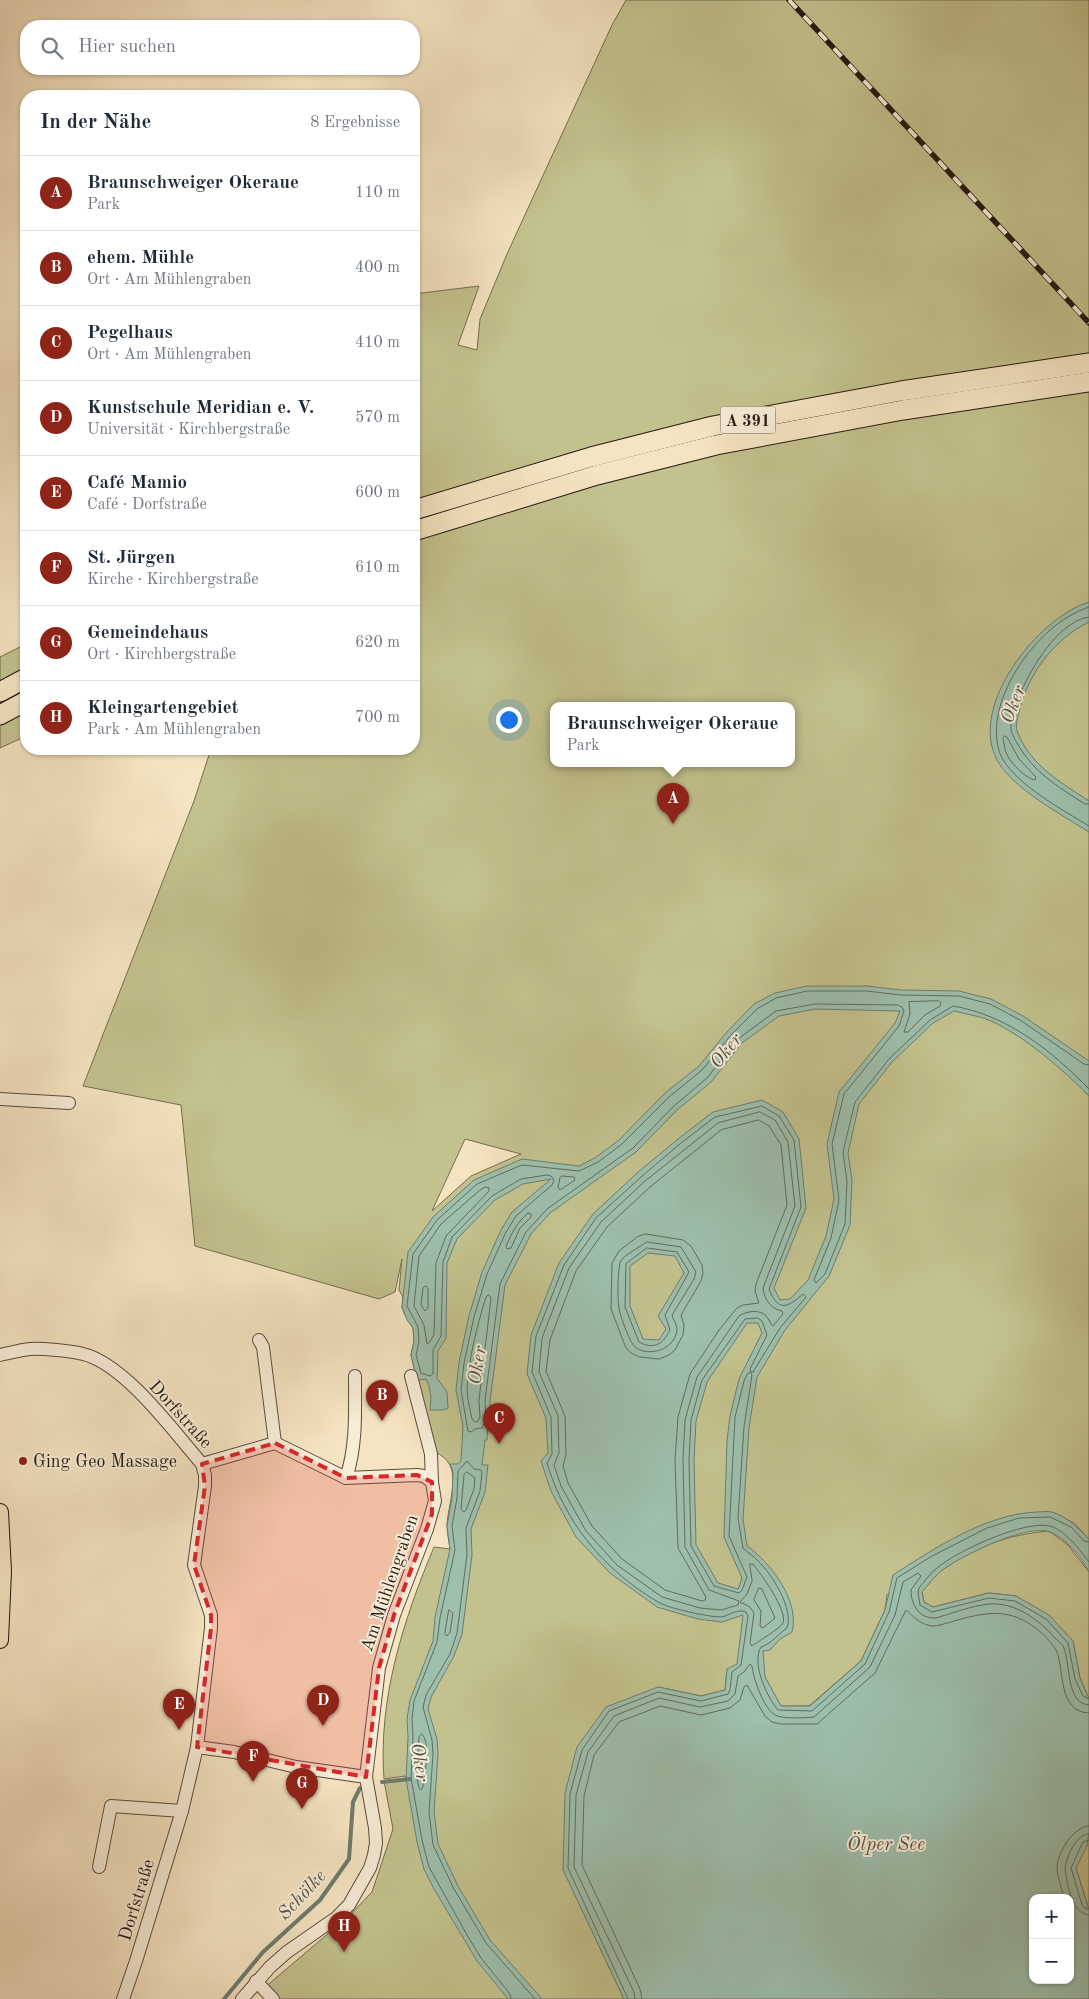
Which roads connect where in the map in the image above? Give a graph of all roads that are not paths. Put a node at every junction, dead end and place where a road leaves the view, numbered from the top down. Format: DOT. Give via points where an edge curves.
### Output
graph roads {
  1 [pos="1089,363"];
  2 [pos="1089,382"];
  3 [pos="420,508"];
  4 [pos="420,529"];
  5 [pos="20,681"];
  6 [pos="0,692"];
  7 [pos="20,704"];
  8 [pos="0,715"];
  9 [pos="0,1100"];
  10 [pos="69,1103"];
  11 [pos="259,1340"];
  12 [pos="0,1355"];
  13 [pos="355,1376"];
  14 [pos="411,1376"];
  15 [pos="275,1443"];
  16 [pos="202,1464"];
  17 [pos="346,1478"];
  18 [pos="432,1482"];
  19 [pos="0,1512"];
  20 [pos="0,1640"];
  21 [pos="197,1747"];
  22 [pos="366,1777"];
  23 [pos="182,1812"];
  24 [pos="99,1867"];
  25 [pos="256,1981"];
  26 [pos="123,1999"];
  27 [pos="242,1999"];
  28 [pos="273,1999"];
  1 -- 3 [label="highway, A 391" via="901,390 713,426 591,457"];
  2 -- 4 [label="highway, A 391" via="904,410 716,445 597,475"];
  5 -- 6 [label="highway"];
  7 -- 8 [label="highway"];
  9 -- 10 [label="street"];
  11 -- 15 [label="street" via="263,1347"];
  12 -- 16 [label="street, Dorfstraße" via="32,1349 83,1354 99,1361 142,1395"];
  13 -- 17 [label="street" via="355,1420"];
  14 -- 18 [label="street, Am Mühlengraben" via="431,1454"];
  15 -- 16 [label="street"];
  15 -- 17 [label="street"];
  16 -- 21 [label="street, Dorfstraße" via="205,1486 194,1565 211,1615 211,1628"];
  17 -- 18 [label="street" via="417,1474"];
  18 -- 22 [label="street, Am Mühlengraben" via="435,1501 432,1514 394,1614 379,1668"];
  19 -- 20 [label="main road" via="3,1571"];
  21 -- 22 [label="street"];
  21 -- 23 [label="street, Dorfstraße"];
  22 -- 25 [label="street, Am Mühlengraben" via="376,1843 370,1868 361,1886 336,1918 287,1952"];
  23 -- 24 [label="street" via="111,1806"];
  23 -- 26 [label="street, Dorfstraße"];
  25 -- 27 [label="street, Am Mühlengraben"];
  25 -- 28 [label="street"];
}
